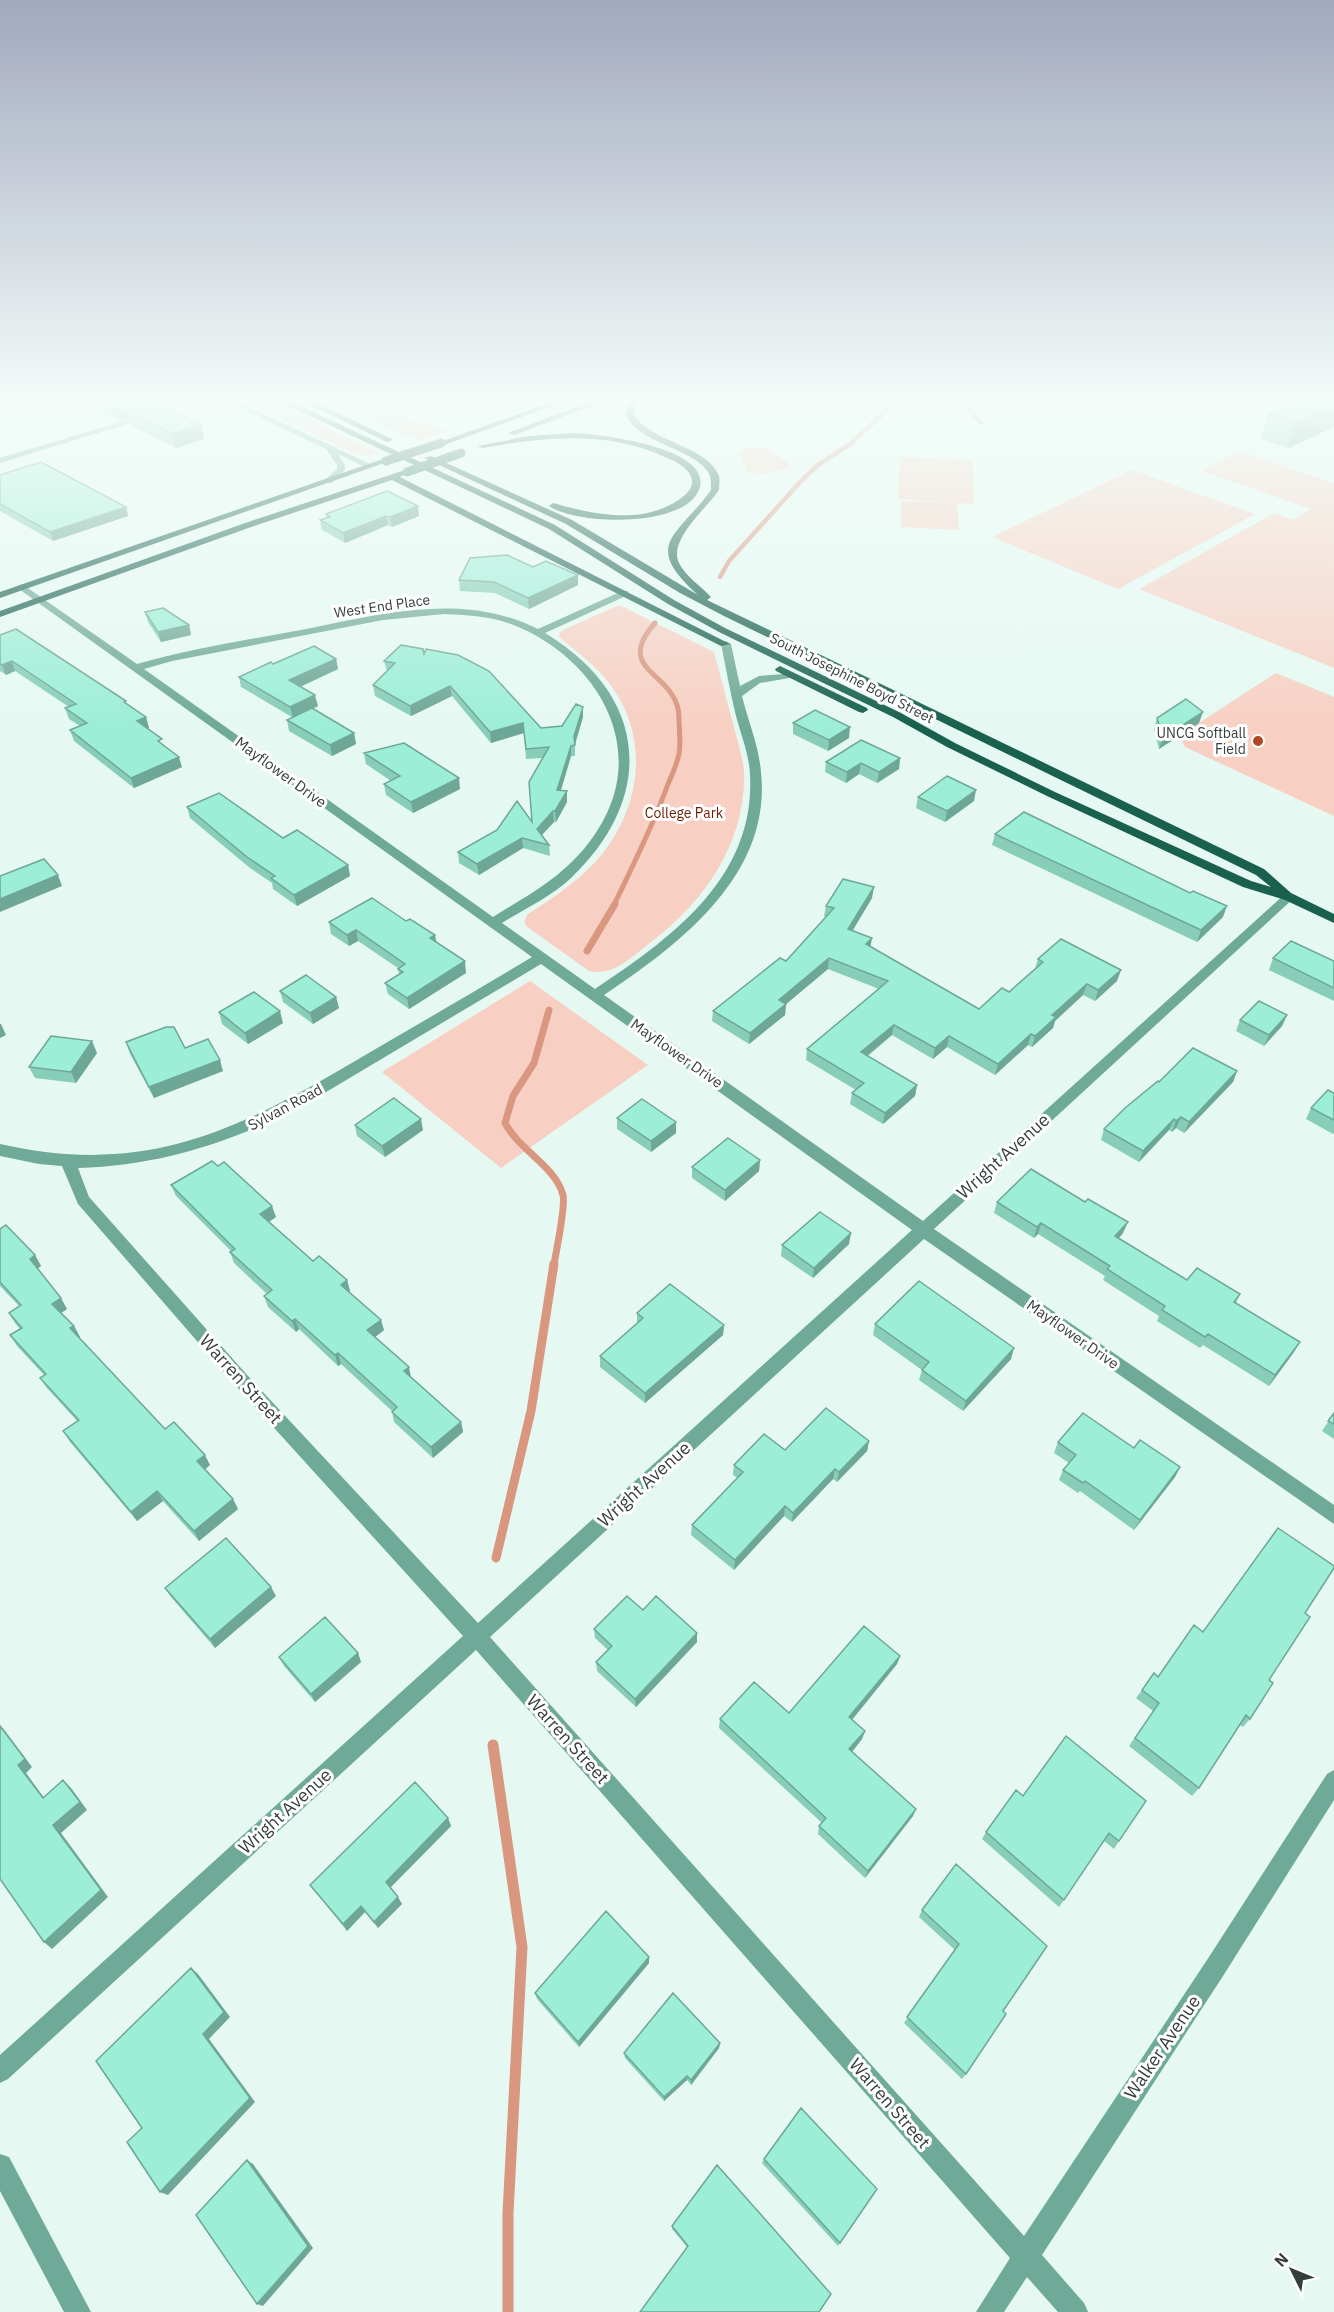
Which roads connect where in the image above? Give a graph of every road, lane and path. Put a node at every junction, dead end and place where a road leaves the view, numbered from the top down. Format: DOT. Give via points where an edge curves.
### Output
graph roads {
  1 [pos="245,510"];
  2 [pos="293,510"];
  3 [pos="459,510"];
  4 [pos="516,510"];
  5 [pos="543,510"];
  6 [pos="572,510"];
  7 [pos="662,510"];
  8 [pos="698,510"];
  9 [pos="22,587"];
  10 [pos="625,593"];
  11 [pos="0,595"];
  12 [pos="40,600"];
  13 [pos="0,614"];
  14 [pos="727,614"];
  15 [pos="539,632"];
  16 [pos="726,644"];
  17 [pos="136,668"];
  18 [pos="790,675"];
  19 [pos="739,694"];
  20 [pos="951,745"];
  21 [pos="1289,897"];
  22 [pos="1334,919"];
  23 [pos="492,923"];
  24 [pos="542,957"];
  25 [pos="595,995"];
  26 [pos="0,1150"];
  27 [pos="68,1163"];
  28 [pos="922,1229"];
  29 [pos="1334,1516"];
  30 [pos="477,1636"];
  31 [pos="1334,1781"];
  32 [pos="0,2071"];
  33 [pos="0,2166"];
  34 [pos="1024,2256"];
  35 [pos="78,2312"];
  36 [pos="989,2312"];
  37 [pos="1075,2312"];
  1 -- 9 [label="main road"];
  2 -- 12 [label="main road"];
  3 -- 10 [label="main road"];
  4 -- 20 [label="main road, South Josephine Boyd Street" via="552,527 693,615"];
  5 -- 14 [label="main road, South Josephine Boyd Street"];
  6 -- 7 [label="main road" via="623,518"];
  8 -- 14 [label="main road" via="672,540 671,553 681,574"];
  9 -- 11 [label="main road"];
  9 -- 12 [label="street, Mayflower Drive"];
  10 -- 15 [label="street"];
  10 -- 16 [label="main road"];
  12 -- 13 [label="main road"];
  12 -- 17 [label="street, Mayflower Drive"];
  14 -- 21 [label="main road, South Josephine Boyd Street" via="1260,872"];
  15 -- 17 [label="street, West End Place" via="512,620 484,614 408,613 170,658"];
  15 -- 23 [label="street, West End Place" via="580,664 607,696 625,741 625,771 612,815 584,857 548,889"];
  16 -- 18 [label="main road"];
  16 -- 19 [label="street"];
  17 -- 23 [label="street, Mayflower Drive"];
  18 -- 19 [label="street" via="762,678 745,686"];
  18 -- 20 [label="main road" via="891,723"];
  19 -- 25 [label="street" via="757,789 756,808 737,865 718,894 679,934"];
  20 -- 21 [label="main road, South Josephine Boyd Street" via="1247,884"];
  21 -- 22 [label="main road, South Josephine Boyd Street"];
  21 -- 28 [label="street, Wright Avenue"];
  23 -- 24 [label="street, Mayflower Drive"];
  24 -- 25 [label="street, Mayflower Drive"];
  24 -- 27 [label="street, Sylvan Road" via="268,1118 198,1145 146,1158"];
  25 -- 28 [label="street, Mayflower Drive"];
  26 -- 27 [label="street, Sylvan Road"];
  27 -- 30 [label="street, Warren Street" via="82,1200"];
  28 -- 29 [label="street, Mayflower Drive"];
  28 -- 30 [label="street, Wright Avenue"];
  30 -- 32 [label="street, Wright Avenue"];
  30 -- 34 [label="street, Warren Street"];
  31 -- 34 [label="street, Walker Avenue"];
  33 -- 35 [label="street"];
  34 -- 36 [label="street, Walker Avenue"];
  34 -- 37 [label="street, Warren Street"];
}
